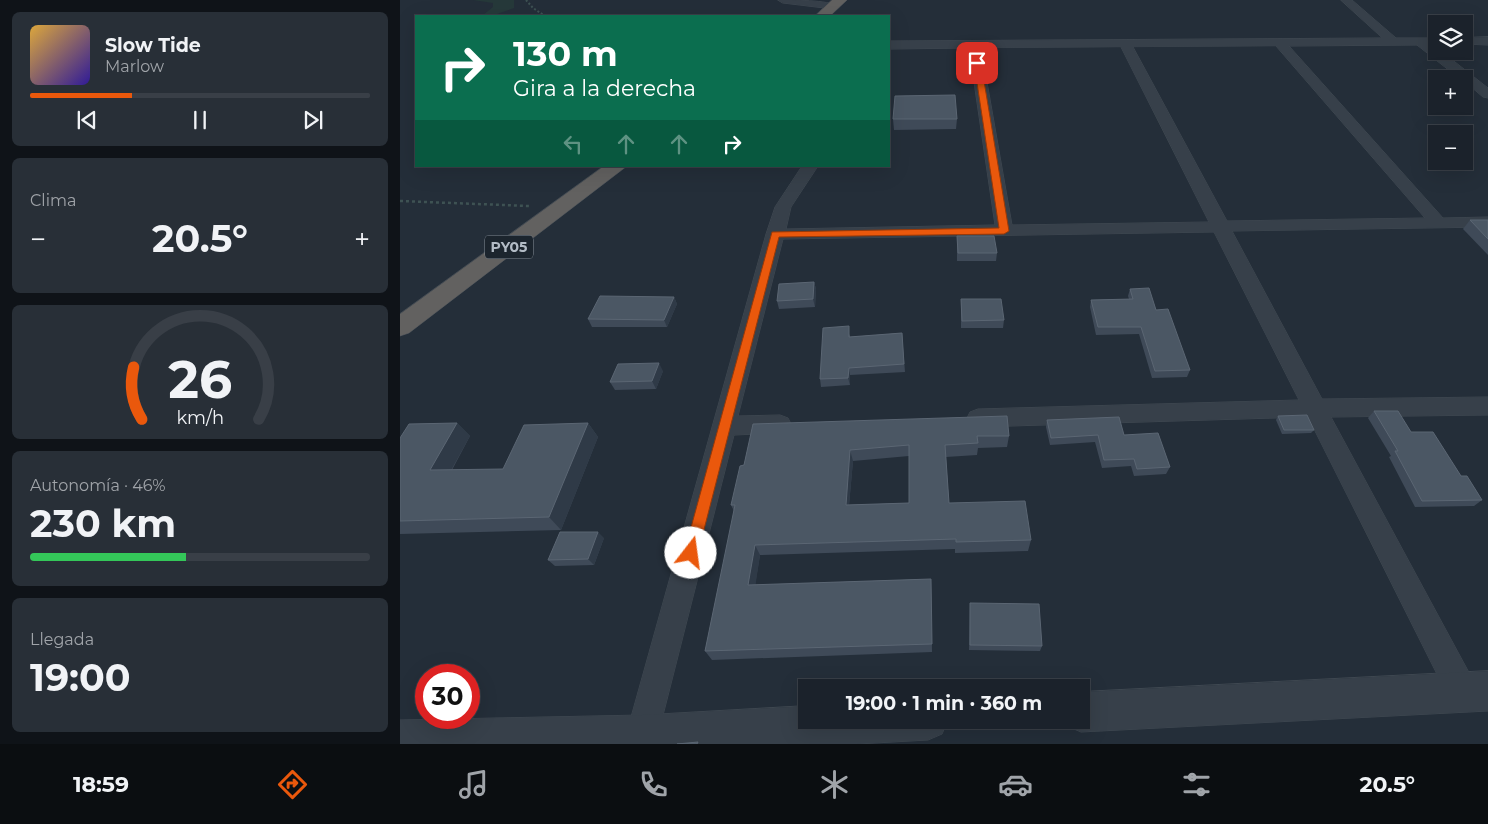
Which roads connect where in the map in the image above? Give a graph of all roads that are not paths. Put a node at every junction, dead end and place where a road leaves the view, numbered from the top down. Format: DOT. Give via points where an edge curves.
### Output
graph roads {
  1 [pos="783,0"];
  2 [pos="1346,0"];
  3 [pos="837,3"];
  4 [pos="823,15"];
  5 [pos="1488,40"];
  6 [pos="1392,41"];
  7 [pos="1420,41"];
  8 [pos="1428,41"];
  9 [pos="1473,41"];
  10 [pos="1279,42"];
  11 [pos="1126,43"];
  12 [pos="974,44"];
  13 [pos="890,45"];
  14 [pos="1488,94"];
  15 [pos="617,167"];
  16 [pos="809,167"];
  17 [pos="1438,222"];
  18 [pos="1488,222"];
  19 [pos="1221,228"];
  20 [pos="1004,231"];
  21 [pos="775,234"];
  22 [pos="400,327"];
  23 [pos="1488,406"];
  24 [pos="1315,408"];
  25 [pos="955,419"];
  26 [pos="806,424"];
  27 [pos="726,426"];
  28 [pos="1475,691"];
  29 [pos="1090,712"];
  30 [pos="798,727"];
  31 [pos="642,735"];
  32 [pos="400,741"];
  1 -- 3 [label="street"];
  2 -- 6 [label="street"];
  3 -- 4 [label="highway"];
  5 -- 9 [label="street"];
  6 -- 7 [label="street"];
  6 -- 10 [label="street"];
  7 -- 8 [label="street"];
  7 -- 14 [label="street"];
  10 -- 11 [label="street"];
  10 -- 17 [label="street"];
  11 -- 12 [label="street"];
  11 -- 19 [label="street"];
  12 -- 13 [label="street"];
  12 -- 20 [label="street"];
  15 -- 22 [label="highway, PY05"];
  16 -- 21 [label="street" via="782,207"];
  17 -- 18 [label="street"];
  17 -- 19 [label="street"];
  19 -- 20 [label="street"];
  19 -- 24 [label="street"];
  20 -- 21 [label="street"];
  21 -- 27 [label="street"];
  23 -- 24 [label="street"];
  24 -- 25 [label="street"];
  24 -- 28 [label="street"];
  26 -- 27 [label="street"];
  27 -- 31 [label="street"];
  28 -- 29 [label="street"];
  30 -- 31 [label="street"];
  31 -- 32 [label="street"];
}
